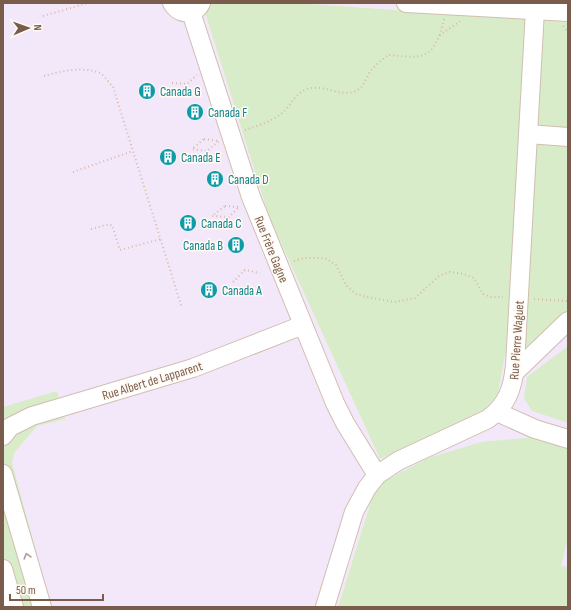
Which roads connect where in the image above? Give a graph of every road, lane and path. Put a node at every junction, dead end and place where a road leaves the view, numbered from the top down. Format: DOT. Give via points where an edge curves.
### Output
graph roads {
  1 [pos="88,3"];
  2 [pos="172,3"];
  3 [pos="406,3"];
  4 [pos="196,8"];
  5 [pos="536,10"];
  6 [pos="568,12"];
  7 [pos="43,16"];
  8 [pos="440,35"];
  9 [pos="201,74"];
  10 [pos="44,76"];
  11 [pos="172,83"];
  12 [pos="244,131"];
  13 [pos="528,134"];
  14 [pos="568,137"];
  15 [pos="219,141"];
  16 [pos="133,151"];
  17 [pos="73,172"];
  18 [pos="239,207"];
  19 [pos="91,229"];
  20 [pos="161,239"];
  21 [pos="293,261"];
  22 [pos="260,273"];
  23 [pos="233,282"];
  24 [pos="519,299"];
  25 [pos="568,301"];
  26 [pos="182,308"];
  27 [pos="568,321"];
  28 [pos="303,325"];
  29 [pos="514,373"];
  30 [pos="497,412"];
  31 [pos="3,433"];
  32 [pos="568,439"];
  33 [pos="3,474"];
  34 [pos="377,475"];
  35 [pos="3,569"];
  36 [pos="14,607"];
  37 [pos="42,607"];
  38 [pos="325,607"];
  1 -- 7 [label="path"];
  2 -- 4 [label="street, Rue Frère Gagne" via="179,11 185,13"];
  3 -- 5 [label="street"];
  4 -- 28 [label="street, Rue Frère Gagne" via="249,190"];
  5 -- 6 [label="street"];
  5 -- 13 [label="street, Rue Pierre Waguet"];
  8 -- 12 [label="path" via="430,51 419,56 388,55 371,70 363,86 356,91 345,94 315,87 305,90 296,96 281,114"];
  9 -- 11 [label="path" via="188,84"];
  10 -- 16 [label="path" via="88,70 101,74 113,87"];
  13 -- 14 [label="street"];
  13 -- 24 [label="street, Rue Pierre Waguet"];
  15 -- 15 [label="path" via="207,151 192,149 204,139"];
  16 -- 17 [label="path"];
  16 -- 20 [label="path"];
  18 -- 18 [label="path" via="229,217 212,216 225,206"];
  19 -- 20 [label="path" via="106,224 112,225 120,250"];
  20 -- 26 [label="path"];
  21 -- 24 [label="path" via="325,258 336,265 346,285 356,294 395,302 415,298 439,276 450,272 474,278 483,294"];
  22 -- 23 [label="path" via="245,270"];
  24 -- 25 [label="path"];
  24 -- 29 [label="street, Rue Pierre Waguet"];
  27 -- 29 [label="street"];
  28 -- 31 [label="street, Rue Albert de Lapparent" via="194,368 32,416 16,423"];
  28 -- 34 [label="street, Rue Frère Gagne" via="340,413"];
  29 -- 30 [label="street, Rue Pierre Waguet" via="510,392"];
  30 -- 32 [label="street" via="535,429"];
  30 -- 34 [label="street, Rue Pierre Waguet" via="478,424 398,461"];
  37 -- 33 [label="street, one-way"];
  34 -- 38 [label="street, Rue Pierre Waguet" via="354,512"];
  35 -- 36 [label="street"];
}
